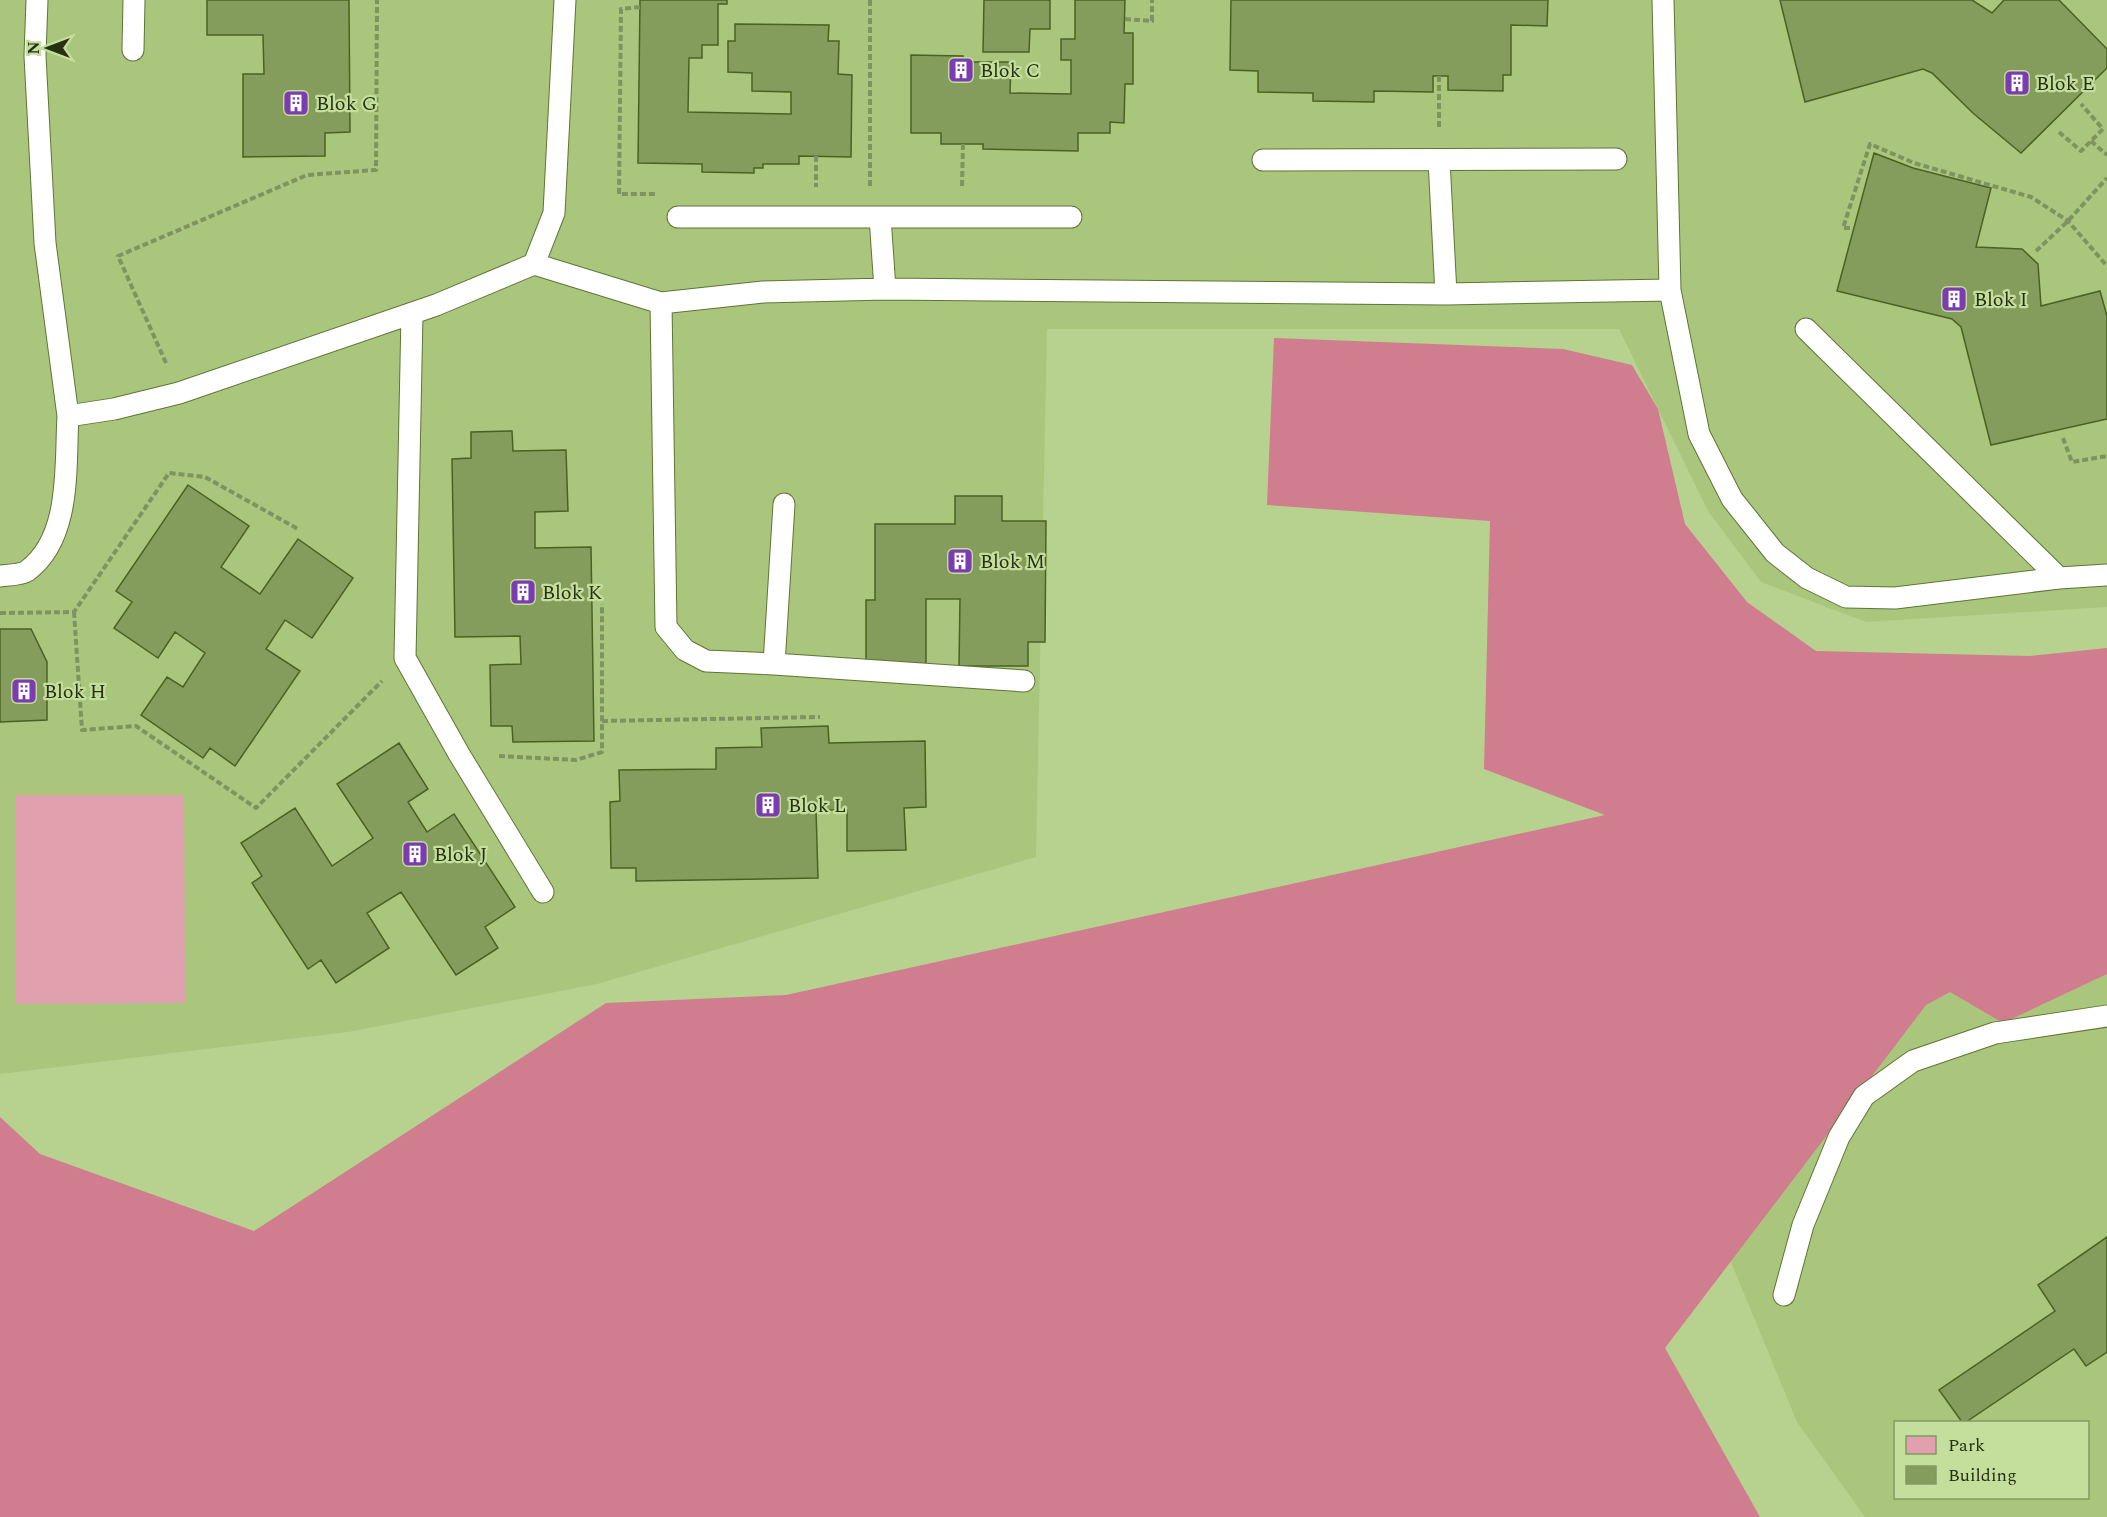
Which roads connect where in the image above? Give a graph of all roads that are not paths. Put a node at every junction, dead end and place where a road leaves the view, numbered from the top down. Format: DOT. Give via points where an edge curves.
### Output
graph roads {
  1 [pos="37,0"];
  2 [pos="134,0"];
  3 [pos="565,0"];
  4 [pos="1663,0"];
  5 [pos="133,50"];
  6 [pos="1616,159"];
  7 [pos="1263,160"];
  8 [pos="1439,160"];
  9 [pos="678,217"];
  10 [pos="880,217"];
  11 [pos="1071,217"];
  12 [pos="534,264"];
  13 [pos="885,289"];
  14 [pos="1670,290"];
  15 [pos="1446,294"];
  16 [pos="661,303"];
  17 [pos="412,314"];
  18 [pos="1806,329"];
  19 [pos="68,416"];
  20 [pos="784,504"];
  21 [pos="2107,575"];
  22 [pos="0,576"];
  23 [pos="2059,578"];
  24 [pos="774,664"];
  25 [pos="1024,681"];
  26 [pos="543,892"];
  27 [pos="2107,1016"];
  28 [pos="1784,1295"];
  1 -- 19 [label="lane" via="35,56 45,243"];
  2 -- 5 [label="lane"];
  3 -- 12 [label="lane" via="554,213"];
  4 -- 14 [label="lane"];
  6 -- 8 [label="lane"];
  7 -- 8 [label="lane"];
  8 -- 15 [label="lane"];
  9 -- 10 [label="lane"];
  10 -- 11 [label="lane"];
  10 -- 13 [label="lane"];
  12 -- 16 [label="lane"];
  12 -- 17 [label="lane"];
  13 -- 15 [label="lane"];
  13 -- 16 [label="lane" via="763,292"];
  14 -- 15 [label="lane"];
  14 -- 23 [label="lane" via="1699,434 1732,499 1775,553 1808,578 1846,597 1895,598"];
  16 -- 24 [label="lane" via="666,627 684,650 706,661"];
  17 -- 19 [label="lane" via="179,393"];
  17 -- 26 [label="lane" via="405,657"];
  18 -- 23 [label="lane"];
  19 -- 22 [label="lane" via="61,514 47,550 25,572"];
  20 -- 24 [label="lane"];
  21 -- 23 [label="lane"];
  24 -- 25 [label="lane"];
  27 -- 28 [label="lane" via="1995,1034 1913,1061 1864,1096 1839,1137 1803,1225"];
}
